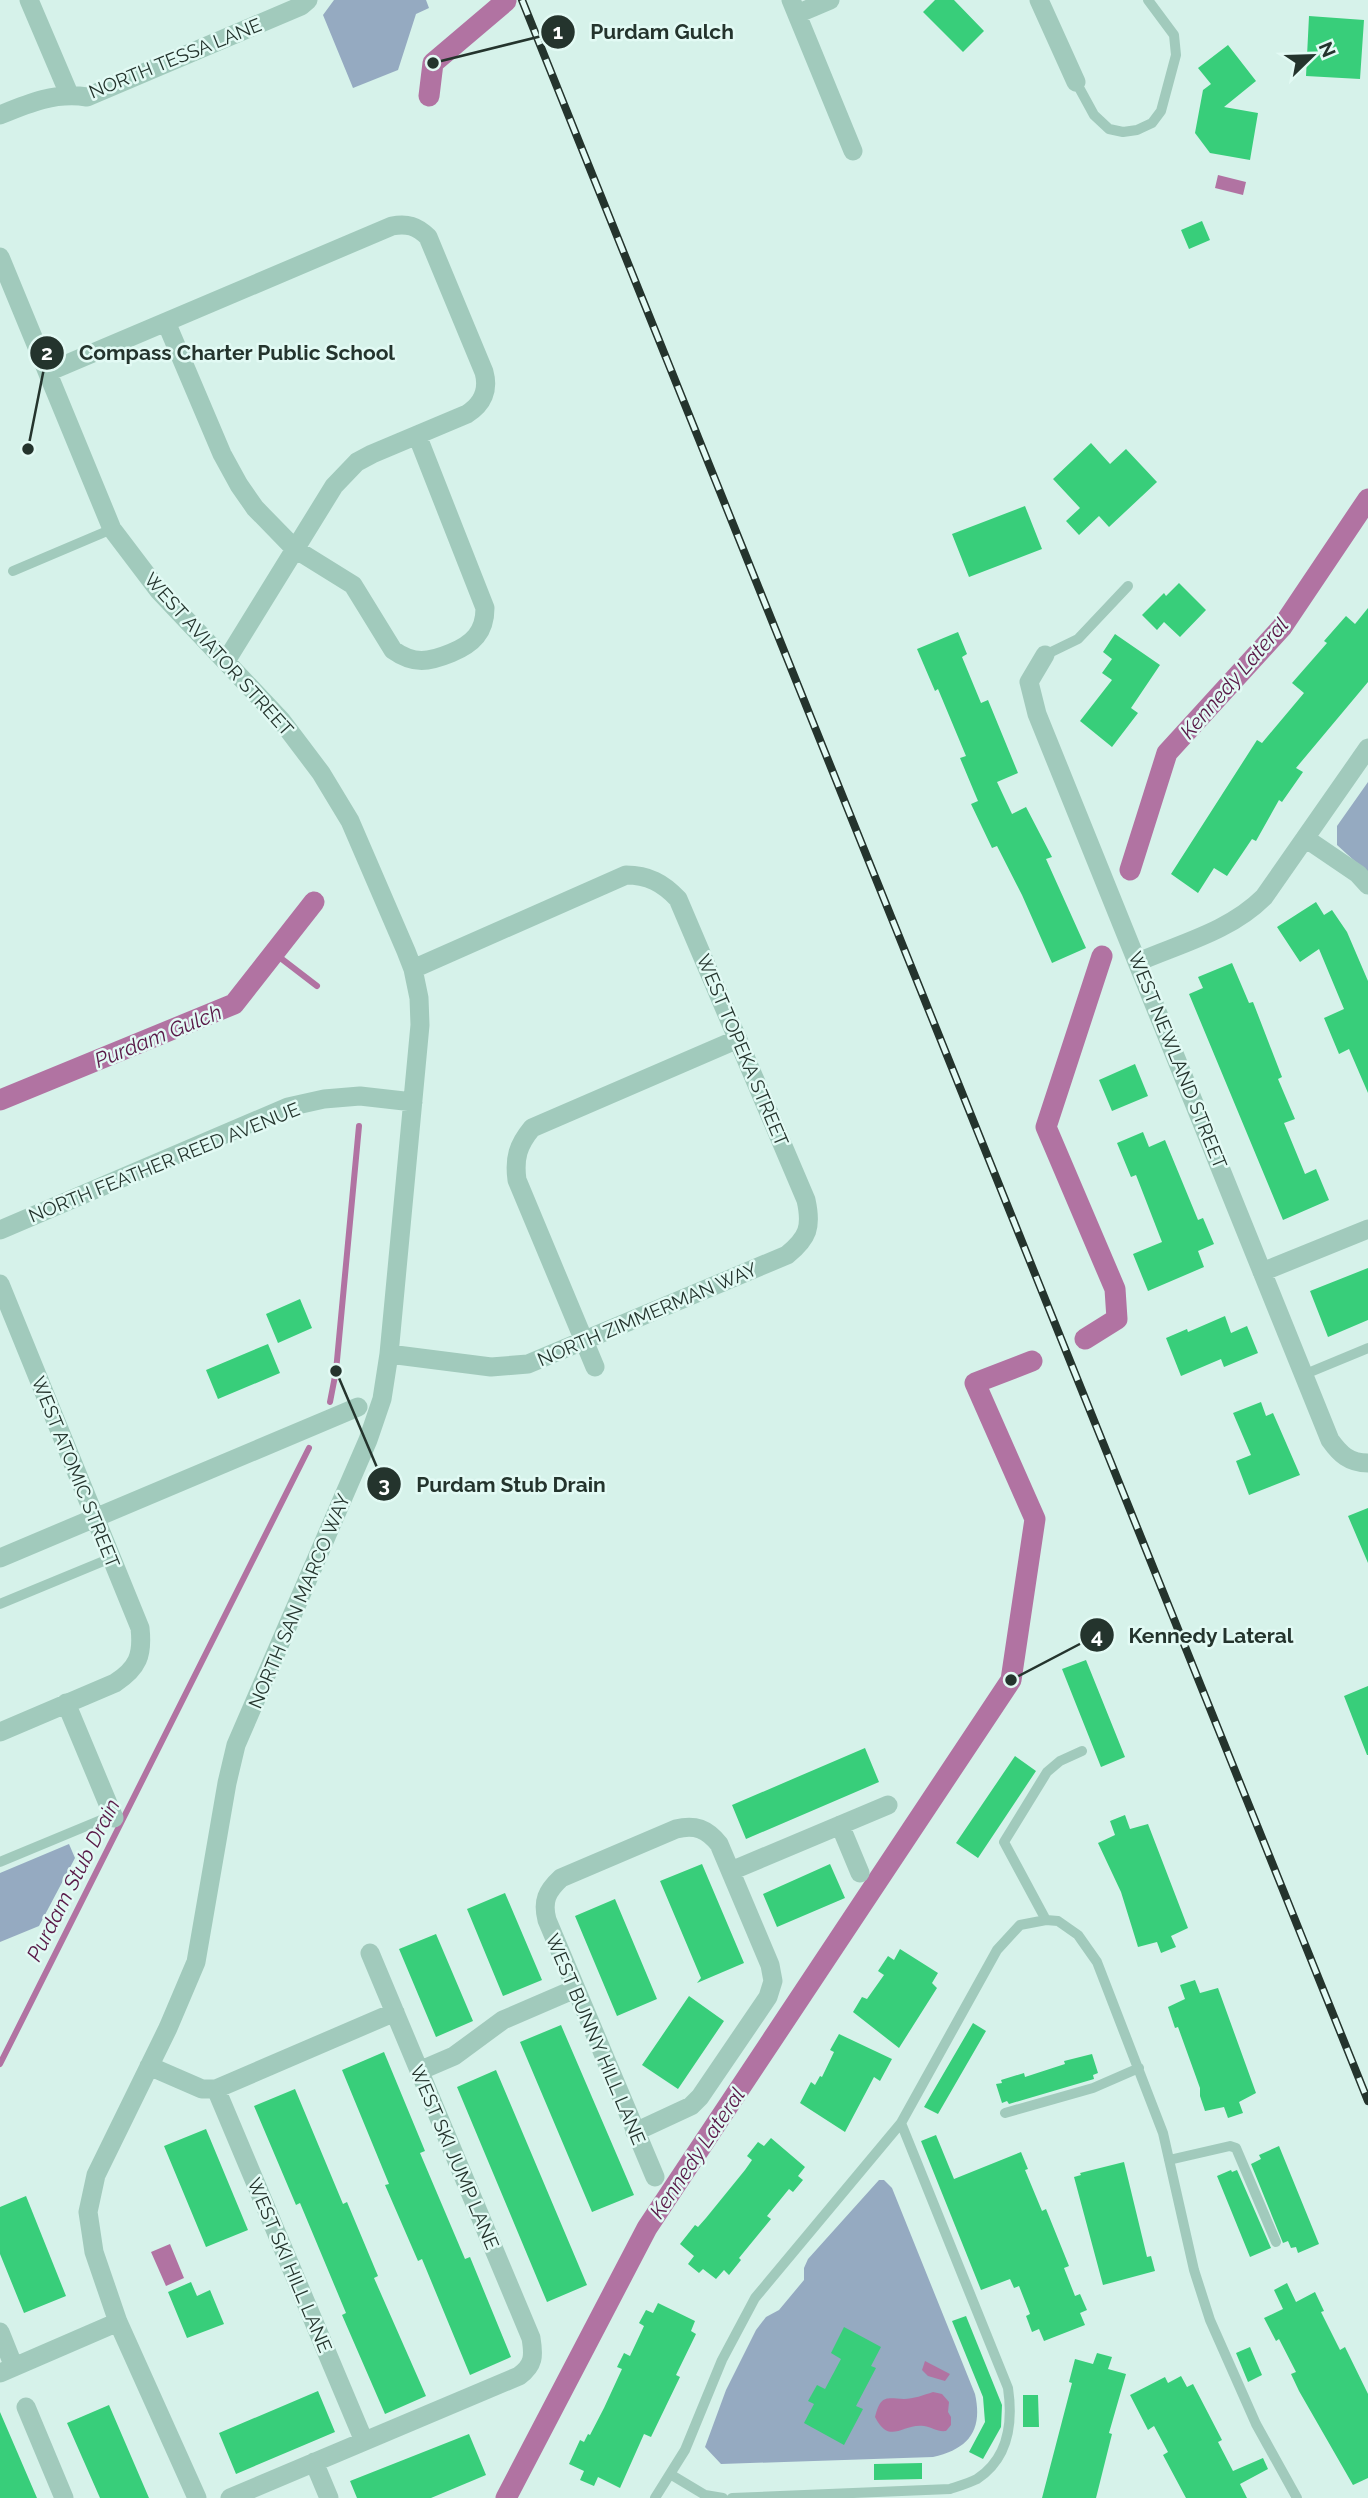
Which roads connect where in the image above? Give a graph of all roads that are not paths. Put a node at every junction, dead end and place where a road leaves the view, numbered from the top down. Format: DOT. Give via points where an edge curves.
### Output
graph roads {
  1 [pos="29,0"];
  2 [pos="307,0"];
  3 [pos="830,0"];
  4 [pos="1039,0"];
  5 [pos="1148,0"];
  6 [pos="794,7"];
  7 [pos="1076,82"];
  8 [pos="69,94"];
  9 [pos="0,115"];
  10 [pos="853,151"];
  11 [pos="0,257"];
  12 [pos="166,322"];
  13 [pos="48,372"];
  14 [pos="417,435"];
  15 [pos="112,529"];
  16 [pos="295,549"];
  17 [pos="13,570"];
  18 [pos="1128,586"];
  19 [pos="1045,655"];
  20 [pos="226,662"];
  21 [pos="1368,748"];
  22 [pos="1305,838"];
  23 [pos="1368,885"];
  24 [pos="1138,962"];
  25 [pos="413,969"];
  26 [pos="738,1039"];
  27 [pos="413,1102"];
  28 [pos="1368,1228"];
  29 [pos="0,1230"];
  30 [pos="808,1231"];
  31 [pos="1262,1272"];
  32 [pos="0,1284"];
  33 [pos="584,1341"];
  34 [pos="1368,1348"];
  35 [pos="389,1354"];
  36 [pos="596,1367"];
  37 [pos="1303,1375"];
  38 [pos="358,1407"];
  39 [pos="1359,1462"];
  40 [pos="95,1518"];
  41 [pos="0,1558"];
  42 [pos="111,1558"];
  43 [pos="0,1604"];
  44 [pos="66,1703"];
  45 [pos="0,1732"];
  46 [pos="1082,1751"];
  47 [pos="888,1805"];
  48 [pos="113,1816"];
  49 [pos="840,1825"];
  50 [pos="0,1862"];
  51 [pos="731,1871"];
  52 [pos="860,1873"];
  53 [pos="1046,1920"];
  54 [pos="370,1953"];
  55 [pos="575,1989"];
  56 [pos="395,2012"];
  57 [pos="149,2066"];
  58 [pos="1139,2067"];
  59 [pos="419,2071"];
  60 [pos="216,2090"];
  61 [pos="1004,2113"];
  62 [pos="901,2123"];
  63 [pos="635,2132"];
  64 [pos="1170,2160"];
  65 [pos="655,2177"];
  66 [pos="1276,2242"];
  67 [pos="118,2322"];
  68 [pos="0,2332"];
  69 [pos="7,2370"];
  70 [pos="26,2407"];
  71 [pos="364,2441"];
  72 [pos="314,2462"];
  73 [pos="670,2474"];
  74 [pos="800,2497"];
  75 [pos="64,2498"];
  76 [pos="197,2498"];
  77 [pos="230,2498"];
  78 [pos="329,2498"];
  79 [pos="655,2498"];
  80 [pos="723,2498"];
  81 [pos="732,2498"];
  82 [pos="1297,2498"];
  1 -- 8 [label="street"];
  2 -- 8 [label="street, NORTH TESSA LANE" via="87,97"];
  3 -- 6 [label="street"];
  4 -- 7 [label="street"];
  5 -- 7 [label="lane" via="1174,35 1176,55 1161,111 1152,123 1123,132 1109,129 1094,116"];
  6 -- 10 [label="street"];
  8 -- 9 [label="street, NORTH TESSA LANE" via="40,99"];
  11 -- 13 [label="street, WEST AVIATOR STREET"];
  12 -- 13 [label="street"];
  12 -- 14 [label="street" via="392,226 416,228 432,244 484,372 486,388 475,409"];
  12 -- 16 [label="street" via="239,485"];
  13 -- 15 [label="street, WEST AVIATOR STREET"];
  14 -- 16 [label="street" via="344,472"];
  14 -- 16 [label="street" via="483,599 485,619 476,638 428,662 403,657 393,650 353,585"];
  15 -- 17 [label="lane"];
  15 -- 20 [label="street, WEST AVIATOR STREET" via="159,591"];
  16 -- 20 [label="street"];
  18 -- 19 [label="lane" via="1078,639"];
  19 -- 24 [label="street, WEST NEWLAND STREET" via="1029,682 1037,714"];
  20 -- 25 [label="street, WEST AVIATOR STREET" via="281,720 321,773 350,821"];
  21 -- 22 [label="street"];
  22 -- 23 [label="street"];
  22 -- 24 [label="street" via="1249,912"];
  24 -- 31 [label="street, WEST NEWLAND STREET"];
  25 -- 26 [label="street, WEST TOPEKA STREET" via="626,875 639,875 655,880 678,899"];
  25 -- 27 [label="street, NORTH SAN MARCO WAY" via="420,1025"];
  26 -- 30 [label="street, WEST TOPEKA STREET" via="806,1200"];
  26 -- 33 [label="street" via="532,1128 517,1149 517,1180"];
  27 -- 29 [label="street, NORTH FEATHER REED AVENUE" via="360,1096 288,1107"];
  27 -- 35 [label="street, NORTH SAN MARCO WAY"];
  28 -- 31 [label="street"];
  30 -- 33 [label="street, NORTH ZIMMERMAN WAY" via="787,1255"];
  31 -- 37 [label="street, WEST NEWLAND STREET"];
  32 -- 40 [label="street, WEST ATOMIC STREET"];
  33 -- 35 [label="street, NORTH ZIMMERMAN WAY" via="528,1364 491,1367"];
  33 -- 36 [label="street"];
  34 -- 37 [label="lane"];
  35 -- 57 [label="street, NORTH SAN MARCO WAY" via="382,1399 368,1440 236,1745 196,1962"];
  37 -- 39 [label="street, WEST NEWLAND STREET" via="1330,1440 1338,1451"];
  38 -- 40 [label="street"];
  40 -- 41 [label="street"];
  40 -- 42 [label="street, WEST ATOMIC STREET"];
  42 -- 43 [label="lane"];
  42 -- 44 [label="street, WEST ATOMIC STREET" via="140,1628 138,1662 129,1674"];
  44 -- 45 [label="street"];
  44 -- 48 [label="street"];
  46 -- 53 [label="lane" via="1047,1772 1003,1842"];
  47 -- 49 [label="street"];
  48 -- 50 [label="lane"];
  49 -- 51 [label="street"];
  49 -- 52 [label="street"];
  51 -- 55 [label="street, WEST BUNNY HILL LANE" via="711,1834 688,1826 561,1878 545,1899 547,1920"];
  51 -- 63 [label="street" via="770,1965 773,1981 768,1997 700,2097 681,2112"];
  53 -- 58 [label="lane" via="1058,1921 1079,1935 1097,1962"];
  53 -- 62 [label="lane" via="1020,1926 997,1950"];
  54 -- 56 [label="street, WEST SKI JUMP LANE"];
  55 -- 59 [label="street" via="503,2020 454,2056"];
  55 -- 63 [label="street, WEST BUNNY HILL LANE"];
  56 -- 59 [label="street, WEST SKI JUMP LANE"];
  56 -- 60 [label="street"];
  57 -- 60 [label="street" via="193,2086"];
  57 -- 67 [label="street, NORTH SAN MARCO WAY" via="96,2175 88,2212 94,2252"];
  58 -- 61 [label="lane" via="1093,2088"];
  58 -- 64 [label="lane"];
  59 -- 71 [label="street, WEST SKI JUMP LANE" via="531,2338 532,2364 519,2376"];
  60 -- 71 [label="street, WEST SKI HILL LANE"];
  62 -- 73 [label="lane" via="755,2298"];
  62 -- 74 [label="lane" via="1007,2388 1010,2431 993,2465 976,2479 950,2489"];
  63 -- 65 [label="street, WEST BUNNY HILL LANE"];
  64 -- 66 [label="lane" via="1236,2148"];
  64 -- 82 [label="lane" via="1210,2320 1256,2424"];
  67 -- 69 [label="street"];
  67 -- 76 [label="street"];
  68 -- 69 [label="street"];
  70 -- 75 [label="street"];
  71 -- 72 [label="street"];
  72 -- 77 [label="street"];
  72 -- 78 [label="street"];
  73 -- 79 [label="lane"];
  73 -- 80 [label="lane" via="705,2495"];
  74 -- 81 [label="lane"];
}
